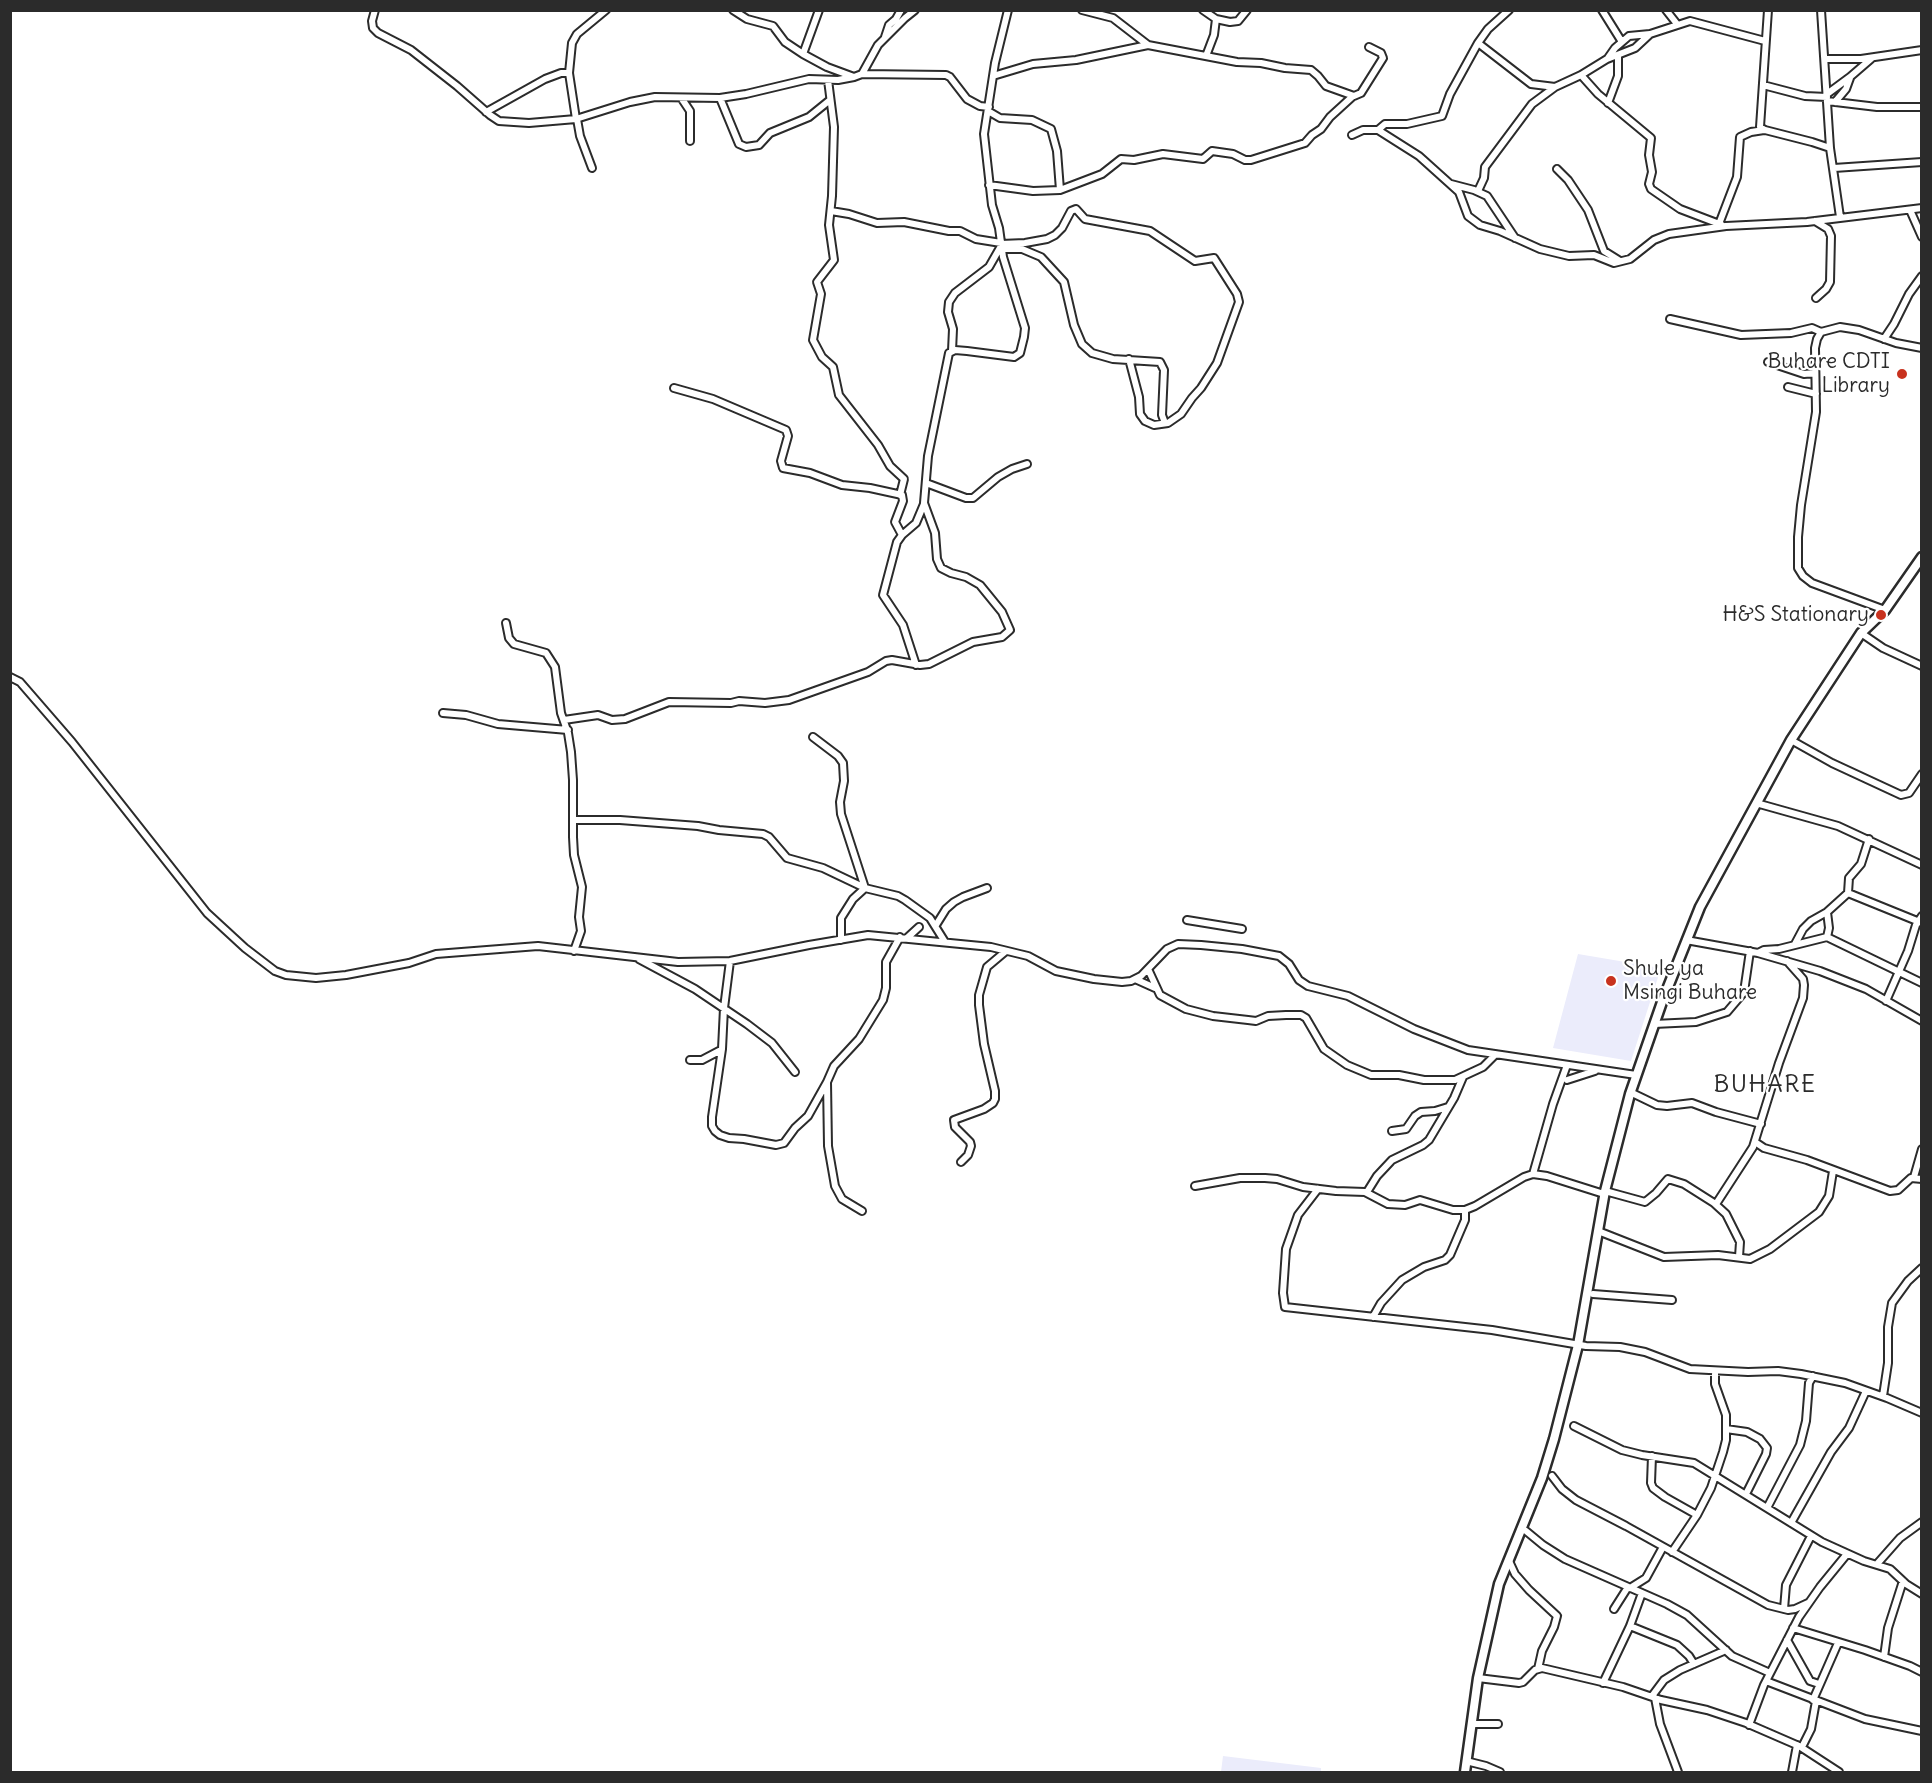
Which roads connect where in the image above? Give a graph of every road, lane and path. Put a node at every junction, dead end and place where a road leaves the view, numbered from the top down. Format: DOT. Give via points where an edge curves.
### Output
graph roads {
  1 [pos="375,10"];
  2 [pos="606,10"];
  3 [pos="733,10"];
  4 [pos="819,10"];
  5 [pos="901,10"];
  6 [pos="915,10"];
  7 [pos="1008,10"];
  8 [pos="1082,10"];
  9 [pos="1203,10"];
  10 [pos="1247,10"];
  11 [pos="1509,10"];
  12 [pos="1602,10"];
  13 [pos="1666,10"];
  14 [pos="1768,10"];
  15 [pos="1821,10"];
  16 [pos="1216,19"];
  17 [pos="1677,24"];
  18 [pos="1650,34"];
  19 [pos="885,39"];
  20 [pos="1765,41"];
  21 [pos="1622,42"];
  22 [pos="1478,43"];
  23 [pos="1148,45"];
  24 [pos="1369,47"];
  25 [pos="1922,50"];
  26 [pos="803,54"];
  27 [pos="1618,55"];
  28 [pos="1206,56"];
  29 [pos="1607,58"];
  30 [pos="1873,58"];
  31 [pos="1825,59"];
  32 [pos="569,73"];
  33 [pos="862,74"];
  34 [pos="1581,75"];
  35 [pos="993,76"];
  36 [pos="854,77"];
  37 [pos="1850,77"];
  38 [pos="828,80"];
  39 [pos="1763,85"];
  40 [pos="1555,87"];
  41 [pos="1353,96"];
  42 [pos="1827,97"];
  43 [pos="682,98"];
  44 [pos="720,98"];
  45 [pos="830,100"];
  46 [pos="1835,102"];
  47 [pos="1608,103"];
  48 [pos="1922,107"];
  49 [pos="988,109"];
  50 [pos="486,112"];
  51 [pos="576,119"];
  52 [pos="1378,130"];
  53 [pos="1765,130"];
  54 [pos="1352,135"];
  55 [pos="690,141"];
  56 [pos="1830,148"];
  57 [pos="1922,162"];
  58 [pos="592,168"];
  59 [pos="1834,168"];
  60 [pos="1557,170"];
  61 [pos="1451,184"];
  62 [pos="989,185"];
  63 [pos="1060,190"];
  64 [pos="1478,191"];
  65 [pos="1922,208"];
  66 [pos="1910,210"];
  67 [pos="831,211"];
  68 [pos="1840,217"];
  69 [pos="1815,221"];
  70 [pos="1722,225"];
  71 [pos="1922,237"];
  72 [pos="1515,239"];
  73 [pos="1001,245"];
  74 [pos="1623,262"];
  75 [pos="1922,276"];
  76 [pos="1816,298"];
  77 [pos="1670,319"];
  78 [pos="1821,332"];
  79 [pos="1884,339"];
  80 [pos="1922,348"];
  81 [pos="952,351"];
  82 [pos="1129,359"];
  83 [pos="1768,362"];
  84 [pos="1815,373"];
  85 [pos="1788,387"];
  86 [pos="674,388"];
  87 [pos="1816,394"];
  88 [pos="1165,423"];
  89 [pos="1027,464"];
  90 [pos="926,483"];
  91 [pos="900,495"];
  92 [pos="924,503"];
  93 [pos="902,535"];
  94 [pos="1922,557"];
  95 [pos="1885,610"];
  96 [pos="506,623"];
  97 [pos="1861,633"];
  98 [pos="916,665"];
  99 [pos="1922,666"];
  100 [pos="10,677"];
  101 [pos="443,713"];
  102 [pos="564,720"];
  103 [pos="568,730"];
  104 [pos="813,737"];
  105 [pos="1791,740"];
  106 [pos="1922,774"];
  107 [pos="1756,802"];
  108 [pos="573,820"];
  109 [pos="1869,839"];
  110 [pos="1922,865"];
  111 [pos="865,888"];
  112 [pos="987,888"];
  113 [pos="1848,893"];
  114 [pos="1827,912"];
  115 [pos="1187,920"];
  116 [pos="1920,920"];
  117 [pos="936,925"];
  118 [pos="919,927"];
  119 [pos="1242,929"];
  120 [pos="1827,937"];
  121 [pos="904,938"];
  122 [pos="841,940"];
  123 [pos="1686,940"];
  124 [pos="945,942"];
  125 [pos="1795,944"];
  126 [pos="574,951"];
  127 [pos="1006,951"];
  128 [pos="1750,951"];
  129 [pos="1758,953"];
  130 [pos="634,957"];
  131 [pos="730,961"];
  132 [pos="1787,961"];
  133 [pos="1148,969"];
  134 [pos="1898,973"];
  135 [pos="1135,979"];
  136 [pos="1922,983"];
  137 [pos="1155,988"];
  138 [pos="1886,1001"];
  139 [pos="724,1008"];
  140 [pos="1922,1021"];
  141 [pos="1654,1024"];
  142 [pos="722,1049"];
  143 [pos="1495,1055"];
  144 [pos="690,1060"];
  145 [pos="1567,1065"];
  146 [pos="1602,1070"];
  147 [pos="795,1072"];
  148 [pos="1636,1075"];
  149 [pos="1463,1077"];
  150 [pos="1567,1080"];
  151 [pos="827,1082"];
  152 [pos="1630,1092"];
  153 [pos="1448,1107"];
  154 [pos="1761,1124"];
  155 [pos="1392,1131"];
  156 [pos="1755,1142"];
  157 [pos="1922,1149"];
  158 [pos="962,1162"];
  159 [pos="1833,1171"];
  160 [pos="1533,1174"];
  161 [pos="1914,1177"];
  162 [pos="1922,1179"];
  163 [pos="1195,1186"];
  164 [pos="1318,1189"];
  165 [pos="1367,1192"];
  166 [pos="1605,1192"];
  167 [pos="1716,1204"];
  168 [pos="1465,1210"];
  169 [pos="862,1211"];
  170 [pos="1598,1231"];
  171 [pos="1739,1257"];
  172 [pos="1922,1268"];
  173 [pos="1593,1294"];
  174 [pos="1672,1300"];
  175 [pos="1373,1317"];
  176 [pos="1578,1345"];
  177 [pos="1715,1371"];
  178 [pos="1813,1376"];
  179 [pos="1866,1391"];
  180 [pos="1883,1396"];
  181 [pos="1921,1411"];
  182 [pos="1574,1426"];
  183 [pos="1726,1428"];
  184 [pos="1652,1456"];
  185 [pos="1715,1474"];
  186 [pos="1552,1476"];
  187 [pos="1746,1494"];
  188 [pos="1767,1508"];
  189 [pos="1697,1515"];
  190 [pos="1922,1522"];
  191 [pos="1791,1523"];
  192 [pos="1527,1531"];
  193 [pos="1812,1536"];
  194 [pos="1662,1547"];
  195 [pos="1672,1552"];
  196 [pos="1847,1554"];
  197 [pos="1509,1561"];
  198 [pos="1877,1564"];
  199 [pos="1646,1578"];
  200 [pos="1903,1581"];
  201 [pos="1629,1587"];
  202 [pos="1642,1593"];
  203 [pos="1922,1594"];
  204 [pos="1808,1603"];
  205 [pos="1614,1609"];
  206 [pos="1784,1610"];
  207 [pos="1630,1626"];
  208 [pos="1793,1628"];
  209 [pos="1787,1640"];
  210 [pos="1838,1643"];
  211 [pos="1726,1650"];
  212 [pos="1884,1657"];
  213 [pos="1694,1664"];
  214 [pos="1538,1668"];
  215 [pos="1770,1672"];
  216 [pos="1922,1672"];
  217 [pos="1478,1678"];
  218 [pos="1766,1682"];
  219 [pos="1603,1683"];
  220 [pos="1819,1684"];
  221 [pos="1654,1697"];
  222 [pos="1815,1700"];
  223 [pos="1471,1724"];
  224 [pos="1498,1724"];
  225 [pos="1749,1725"];
  226 [pos="1922,1731"];
  227 [pos="1800,1746"];
  228 [pos="1466,1761"];
  229 [pos="1465,1773"];
  230 [pos="1500,1773"];
  231 [pos="1678,1773"];
  232 [pos="1792,1773"];
  233 [pos="1839,1773"];
  1 -- 50 [label="street" via="372,21 378,33 411,50"];
  2 -- 32 [label="street" via="574,38"];
  3 -- 26 [label="street" via="747,19 773,26 785,42"];
  4 -- 26 [label="street"];
  5 -- 19 [label="street"];
  6 -- 19 [label="street"];
  7 -- 35 [label="street"];
  8 -- 23 [label="street" via="1119,21"];
  9 -- 16 [label="street"];
  10 -- 16 [label="street" via="1238,21"];
  11 -- 22 [label="street"];
  12 -- 21 [label="street"];
  13 -- 17 [label="street"];
  14 -- 20 [label="street"];
  15 -- 31 [label="street"];
  16 -- 28 [label="street"];
  17 -- 18 [label="street"];
  17 -- 20 [label="street" via="1690,21"];
  18 -- 21 [label="street" via="1635,34"];
  18 -- 27 [label="street" via="1635,48"];
  19 -- 33 [label="street" via="875,48"];
  20 -- 39 [label="street"];
  21 -- 29 [label="street"];
  22 -- 40 [label="street" via="1531,84"];
  22 -- 52 [label="street" via="1442,116 1407,124 1385,124"];
  23 -- 28 [label="street"];
  23 -- 35 [label="street" via="1076,60 1033,64"];
  24 -- 41 [label="street" via="1383,58 1361,93"];
  25 -- 30 [label="street"];
  26 -- 36 [label="street"];
  27 -- 29 [label="street"];
  27 -- 47 [label="street" via="1618,76"];
  28 -- 41 [label="street" via="1311,70 1326,86"];
  29 -- 34 [label="street"];
  30 -- 31 [label="street"];
  30 -- 37 [label="street"];
  31 -- 42 [label="street"];
  32 -- 50 [label="street" via="545,79"];
  32 -- 51 [label="street"];
  33 -- 36 [label="street"];
  33 -- 49 [label="street" via="946,75 967,99"];
  34 -- 40 [label="street"];
  34 -- 47 [label="street"];
  35 -- 49 [label="street"];
  36 -- 38 [label="street"];
  37 -- 42 [label="street"];
  37 -- 46 [label="street"];
  38 -- 44 [label="street" via="800,80"];
  38 -- 45 [label="street"];
  39 -- 42 [label="street" via="1805,96"];
  39 -- 53 [label="street" via="1760,122"];
  40 -- 64 [label="street" via="1525,111 1484,169"];
  41 -- 63 [label="street" via="1305,143 1277,153 1247,160 1212,151 1203,159 1163,154 1121,159 1102,174"];
  42 -- 46 [label="street"];
  42 -- 56 [label="street"];
  43 -- 44 [label="street"];
  43 -- 51 [label="street" via="663,96 630,102"];
  43 -- 55 [label="street" via="690,111"];
  44 -- 45 [label="street" via="739,144 746,147 757,146 770,133 809,117"];
  45 -- 67 [label="street" via="834,127"];
  46 -- 48 [label="street"];
  47 -- 70 [label="street" via="1651,138 1651,189 1680,209"];
  49 -- 62 [label="street" via="984,134"];
  49 -- 63 [label="street" via="1000,118 1032,120 1051,129"];
  50 -- 51 [label="street" via="499,121"];
  51 -- 58 [label="street"];
  52 -- 54 [label="street"];
  52 -- 61 [label="street" via="1419,156"];
  53 -- 56 [label="street"];
  53 -- 70 [label="street" via="1740,137 1737,177"];
  56 -- 59 [label="street"];
  57 -- 59 [label="street"];
  59 -- 68 [label="street"];
  60 -- 74 [label="street" via="1587,210 1604,251"];
  61 -- 64 [label="street"];
  61 -- 72 [label="street" via="1459,192 1468,216"];
  62 -- 63 [label="street"];
  62 -- 73 [label="street"];
  64 -- 72 [label="street" via="1490,200"];
  65 -- 66 [label="street"];
  66 -- 68 [label="street"];
  66 -- 71 [label="street"];
  67 -- 73 [label="street" via="877,223 904,222 960,231"];
  67 -- 91 [label="street" via="829,234 834,260 817,282 821,294 813,342 833,368 839,395 904,479"];
  68 -- 69 [label="street"];
  69 -- 70 [label="street"];
  69 -- 76 [label="street" via="1828,229 1831,236 1830,282"];
  70 -- 74 [label="street" via="1669,234"];
  72 -- 74 [label="street" via="1569,256 1594,255 1611,263"];
  73 -- 81 [label="street" via="989,267 949,302"];
  73 -- 81 [label="street" via="1025,328 1019,355"];
  73 -- 82 [label="street" via="1041,257 1064,282 1074,324 1086,348 1113,359"];
  73 -- 88 [label="street" via="1047,239 1062,228 1076,209 1087,219 1150,231 1195,261 1214,258 1239,302 1217,363 1202,388 1181,414"];
  75 -- 79 [label="street"];
  77 -- 78 [label="street" via="1741,335 1812,328"];
  78 -- 79 [label="street" via="1840,327"];
  78 -- 84 [label="street"];
  79 -- 80 [label="street"];
  81 -- 90 [label="street" via="928,456"];
  82 -- 88 [label="street" via="1140,414 1148,423"];
  82 -- 88 [label="street" via="1156,360 1163,366"];
  83 -- 84 [label="street" via="1804,374"];
  84 -- 87 [label="street"];
  85 -- 87 [label="street"];
  86 -- 91 [label="street" via="786,430 783,468 842,485"];
  87 -- 95 [label="street" via="1798,537 1798,568 1812,583"];
  89 -- 90 [label="street" via="998,477 974,498"];
  90 -- 92 [label="street"];
  91 -- 93 [label="street" via="903,501 895,522"];
  92 -- 93 [label="street" via="916,523"];
  92 -- 98 [label="street" via="941,568 980,585 1010,628 999,638 976,641 934,663"];
  93 -- 98 [label="street" via="883,595 903,625"];
  94 -- 95 [label="main road"];
  95 -- 97 [label="main road"];
  96 -- 102 [label="street" via="514,644 542,651 551,658"];
  97 -- 99 [label="street"];
  97 -- 105 [label="main road"];
  98 -- 102 [label="street" via="886,661 861,675 783,701 669,702 625,719 598,715"];
  100 -- 126 [label="street" via="20,682 72,742 207,913 275,971 316,978 452,952 538,946"];
  101 -- 103 [label="street" via="498,724"];
  102 -- 103 [label="street"];
  103 -- 108 [label="street"];
  104 -- 111 [label="street" via="843,763 841,814"];
  105 -- 106 [label="street" via="1901,795 1909,793"];
  105 -- 107 [label="main road"];
  107 -- 109 [label="street"];
  107 -- 123 [label="main road"];
  108 -- 111 [label="street" via="620,820 756,832 769,837 787,858 823,868"];
  108 -- 126 [label="street" via="574,855 582,887 581,931"];
  109 -- 110 [label="street"];
  109 -- 113 [label="street" via="1860,864 1849,878"];
  111 -- 117 [label="street" via="905,900"];
  111 -- 122 [label="street" via="846,909 840,925"];
  112 -- 117 [label="street" via="954,902"];
  113 -- 114 [label="street"];
  113 -- 116 [label="street"];
  114 -- 120 [label="street"];
  114 -- 125 [label="street" via="1803,929"];
  115 -- 119 [label="street"];
  116 -- 134 [label="street"];
  117 -- 124 [label="street"];
  118 -- 121 [label="street"];
  120 -- 125 [label="street"];
  120 -- 134 [label="street"];
  121 -- 122 [label="street" via="868,935"];
  121 -- 124 [label="street"];
  121 -- 151 [label="street" via="886,962 884,1000 859,1039 834,1066"];
  122 -- 131 [label="street"];
  123 -- 128 [label="street"];
  123 -- 141 [label="main road"];
  124 -- 127 [label="street"];
  125 -- 129 [label="street"];
  126 -- 130 [label="street"];
  127 -- 135 [label="street" via="1034,958 1065,974 1106,981"];
  127 -- 158 [label="street" via="987,967 979,995 995,1099 984,1109 954,1120 971,1146"];
  128 -- 129 [label="street"];
  128 -- 141 [label="street" via="1744,992 1727,1012 1696,1022"];
  129 -- 132 [label="street"];
  130 -- 131 [label="street" via="678,962"];
  130 -- 139 [label="street"];
  131 -- 139 [label="street"];
  132 -- 138 [label="street" via="1866,989"];
  132 -- 154 [label="street" via="1803,979 1804,993"];
  133 -- 135 [label="street"];
  133 -- 137 [label="street"];
  133 -- 143 [label="street" via="1167,949 1178,944 1279,956 1308,986 1348,996 1414,1029 1476,1053"];
  134 -- 136 [label="street"];
  134 -- 138 [label="street"];
  135 -- 137 [label="street"];
  137 -- 149 [label="street" via="1172,1004 1213,1016 1256,1021 1301,1015 1324,1049 1371,1075 1399,1074 1437,1081"];
  138 -- 140 [label="street"];
  139 -- 142 [label="street"];
  139 -- 147 [label="street" via="772,1043"];
  141 -- 148 [label="main road"];
  142 -- 144 [label="street" via="702,1060"];
  142 -- 151 [label="street" via="711,1122 720,1136 784,1143 815,1108"];
  143 -- 145 [label="street"];
  143 -- 149 [label="street"];
  145 -- 146 [label="street"];
  145 -- 160 [label="street"];
  146 -- 148 [label="street"];
  146 -- 150 [label="street"];
  148 -- 152 [label="main road"];
  149 -- 153 [label="street"];
  151 -- 169 [label="street" via="828,1146 835,1186 842,1199"];
  152 -- 154 [label="street" via="1657,1105 1692,1103"];
  152 -- 166 [label="main road"];
  153 -- 155 [label="street" via="1421,1112 1406,1129"];
  153 -- 165 [label="street" via="1429,1140 1392,1160"];
  154 -- 156 [label="street"];
  156 -- 159 [label="street"];
  156 -- 167 [label="street"];
  157 -- 161 [label="street"];
  159 -- 161 [label="street" via="1890,1191 1898,1190"];
  159 -- 171 [label="street" via="1830,1196 1819,1212 1760,1256"];
  160 -- 166 [label="street"];
  160 -- 168 [label="street"];
  161 -- 162 [label="street"];
  163 -- 164 [label="street" via="1251,1177"];
  164 -- 165 [label="street"];
  164 -- 175 [label="street" via="1298,1215 1286,1249 1284,1305"];
  165 -- 168 [label="street" via="1388,1204 1399,1206 1420,1200 1445,1209"];
  166 -- 167 [label="street" via="1645,1202 1665,1181 1672,1179"];
  166 -- 170 [label="main road"];
  167 -- 171 [label="street" via="1739,1238"];
  168 -- 175 [label="street" via="1465,1220 1450,1255 1402,1280"];
  170 -- 171 [label="street" via="1664,1257"];
  170 -- 176 [label="main road"];
  172 -- 180 [label="street" via="1892,1303"];
  173 -- 174 [label="street"];
  175 -- 176 [label="street" via="1495,1330"];
  176 -- 177 [label="street" via="1633,1349 1690,1369"];
  176 -- 197 [label="main road" via="1547,1462"];
  177 -- 178 [label="street" via="1778,1371"];
  177 -- 183 [label="street"];
  178 -- 179 [label="street"];
  178 -- 188 [label="street" via="1800,1445"];
  179 -- 180 [label="street"];
  179 -- 191 [label="street" via="1849,1428 1830,1452"];
  180 -- 181 [label="street"];
  182 -- 184 [label="street" via="1622,1450"];
  183 -- 185 [label="street"];
  183 -- 187 [label="street" via="1747,1432 1767,1448"];
  184 -- 185 [label="street" via="1694,1462"];
  184 -- 189 [label="street" via="1653,1488"];
  185 -- 187 [label="street"];
  185 -- 189 [label="street"];
  186 -- 194 [label="street" via="1576,1500"];
  187 -- 188 [label="street"];
  188 -- 191 [label="street"];
  189 -- 195 [label="street"];
  190 -- 198 [label="street" via="1895,1543"];
  191 -- 193 [label="street"];
  192 -- 201 [label="street" via="1565,1559"];
  193 -- 196 [label="street"];
  193 -- 206 [label="street" via="1786,1585"];
  194 -- 195 [label="street"];
  194 -- 199 [label="street"];
  195 -- 206 [label="street"];
  196 -- 198 [label="street"];
  196 -- 204 [label="street"];
  197 -- 214 [label="street" via="1515,1574 1557,1616"];
  197 -- 217 [label="main road" via="1499,1584"];
  198 -- 200 [label="street"];
  199 -- 201 [label="street"];
  199 -- 202 [label="street"];
  200 -- 203 [label="street"];
  200 -- 212 [label="street" via="1888,1628"];
  201 -- 202 [label="street"];
  201 -- 205 [label="street"];
  202 -- 207 [label="street"];
  202 -- 211 [label="street" via="1687,1615"];
  204 -- 206 [label="street" via="1795,1610"];
  204 -- 208 [label="street"];
  207 -- 213 [label="street" via="1677,1645"];
  207 -- 219 [label="street"];
  208 -- 209 [label="street"];
  208 -- 210 [label="street"];
  209 -- 215 [label="street"];
  209 -- 220 [label="street" via="1810,1681"];
  210 -- 212 [label="street"];
  210 -- 220 [label="street"];
  211 -- 213 [label="street"];
  211 -- 215 [label="street" via="1741,1662"];
  212 -- 216 [label="street"];
  213 -- 221 [label="street" via="1664,1680"];
  214 -- 217 [label="street" via="1523,1683"];
  214 -- 219 [label="street"];
  215 -- 218 [label="street"];
  217 -- 223 [label="main road"];
  218 -- 222 [label="street"];
  218 -- 225 [label="street"];
  219 -- 221 [label="street"];
  220 -- 222 [label="street"];
  221 -- 225 [label="street"];
  221 -- 231 [label="street"];
  222 -- 226 [label="street" via="1877,1722"];
  222 -- 227 [label="street" via="1810,1729"];
  223 -- 224 [label="street"];
  223 -- 228 [label="main road"];
  225 -- 227 [label="street"];
  227 -- 232 [label="street"];
  227 -- 233 [label="street"];
  228 -- 229 [label="main road"];
  228 -- 230 [label="street"];
}
